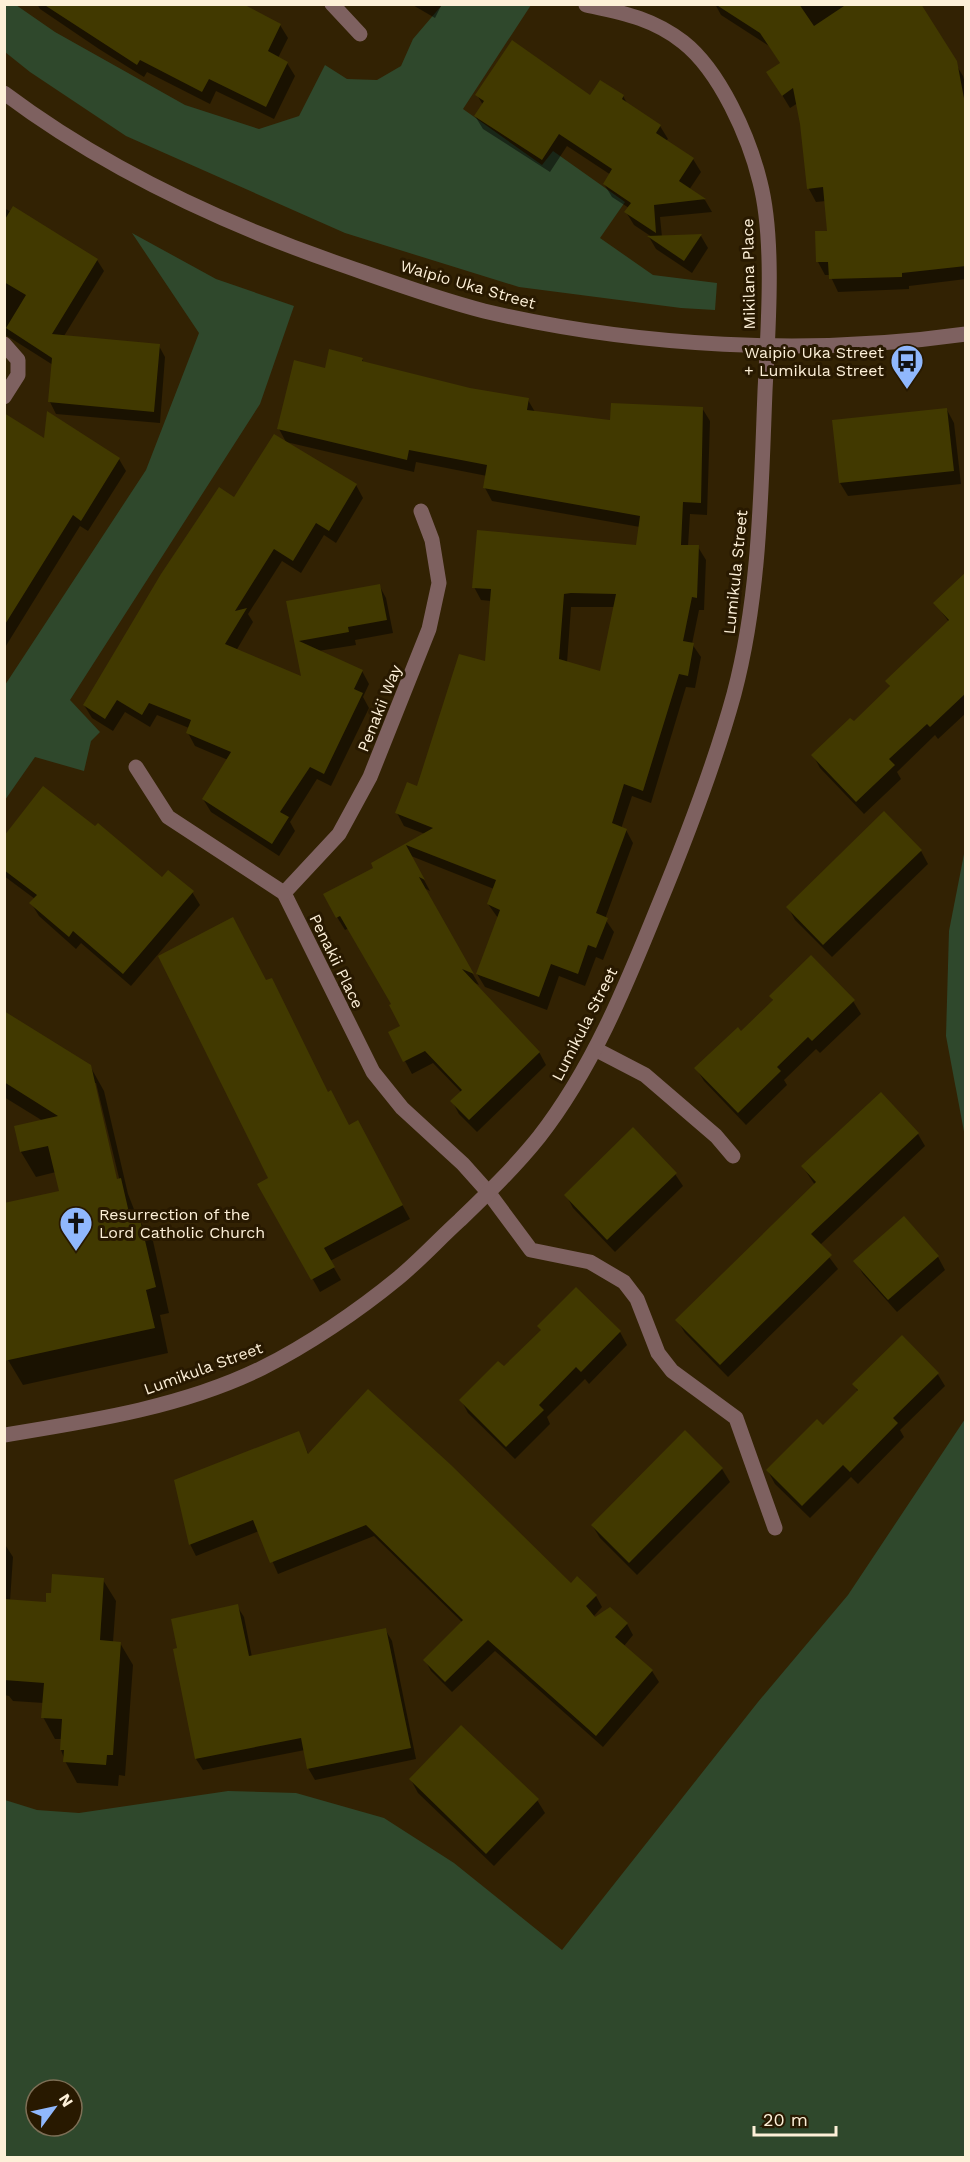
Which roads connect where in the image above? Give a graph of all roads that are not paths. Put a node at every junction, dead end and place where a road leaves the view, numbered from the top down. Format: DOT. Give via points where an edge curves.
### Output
graph roads {
  1 [pos="332,4"];
  2 [pos="586,5"];
  3 [pos="360,34"];
  4 [pos="4,93"];
  5 [pos="966,334"];
  6 [pos="4,344"];
  7 [pos="767,345"];
  8 [pos="4,397"];
  9 [pos="421,511"];
  10 [pos="136,766"];
  11 [pos="284,893"];
  12 [pos="595,1049"];
  13 [pos="733,1156"];
  14 [pos="488,1192"];
  15 [pos="4,1435"];
  16 [pos="776,1528"];
  1 -- 3 [label="street"];
  2 -- 7 [label="street, Mikilana Place" via="645,18 687,44 718,83 743,126 761,185 768,236"];
  4 -- 7 [label="street, Waipio Uka Street" via="68,137 195,208 278,243 419,291 547,324 647,337"];
  5 -- 7 [label="street, Waipio Uka Street" via="866,344"];
  6 -- 8 [label="street" via="18,360 18,375"];
  7 -- 12 [label="street, Lumikula Street" via="761,488 748,636 715,756 677,860"];
  9 -- 11 [label="street, Penakii Way" via="432,540 439,584 429,629 370,777 339,834"];
  10 -- 11 [label="street" via="168,817"];
  11 -- 14 [label="street, Penakii Place" via="373,1072 402,1108"];
  12 -- 13 [label="street" via="645,1075 716,1136"];
  12 -- 14 [label="street, Lumikula Street" via="538,1137"];
  14 -- 15 [label="street, Lumikula Street" via="397,1279 307,1343 259,1369 146,1408"];
  14 -- 16 [label="street, Penakii Place" via="531,1250 590,1262 624,1282 637,1299 658,1353 672,1371 736,1418"];
}
